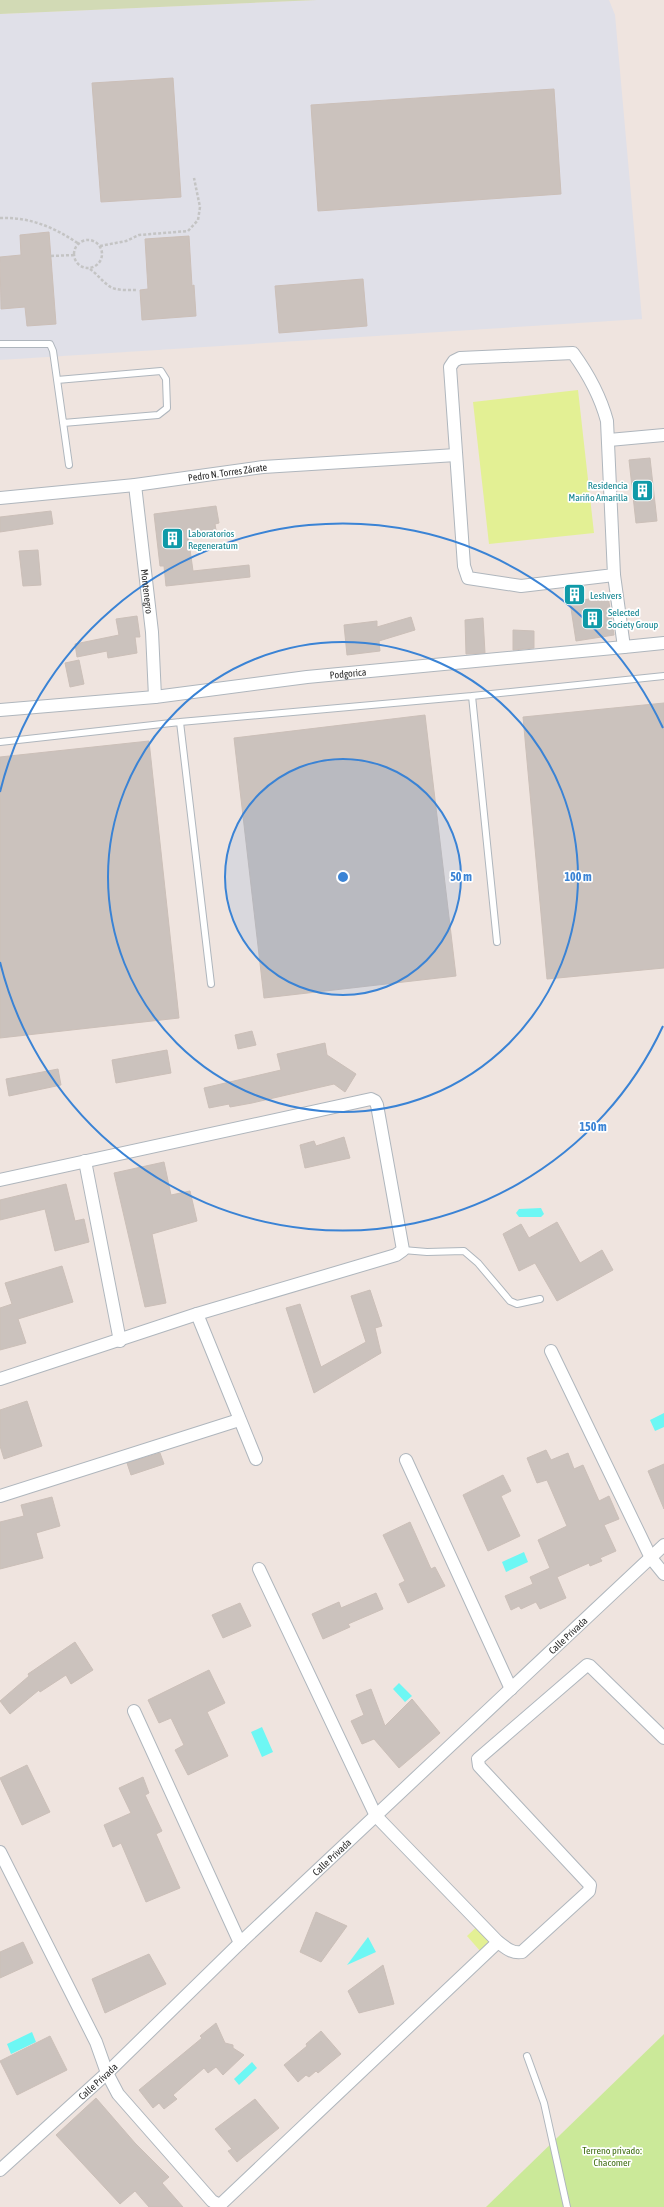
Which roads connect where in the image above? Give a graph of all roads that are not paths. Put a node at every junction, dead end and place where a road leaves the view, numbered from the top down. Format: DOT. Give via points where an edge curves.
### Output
graph roads {
  1 [pos="0,344"];
  2 [pos="57,380"];
  3 [pos="63,423"];
  4 [pos="664,436"];
  5 [pos="609,440"];
  6 [pos="456,456"];
  7 [pos="69,465"];
  8 [pos="135,485"];
  9 [pos="0,498"];
  10 [pos="614,575"];
  11 [pos="664,643"];
  12 [pos="624,647"];
  13 [pos="664,676"];
  14 [pos="472,696"];
  15 [pos="155,697"];
  16 [pos="0,710"];
  17 [pos="180,722"];
  18 [pos="0,742"];
  19 [pos="497,942"];
  20 [pos="211,984"];
  21 [pos="85,1161"];
  22 [pos="0,1180"];
  23 [pos="403,1250"];
  24 [pos="540,1299"];
  25 [pos="197,1314"];
  26 [pos="120,1340"];
  27 [pos="551,1351"];
  28 [pos="0,1379"];
  29 [pos="239,1420"];
  30 [pos="256,1459"];
  31 [pos="406,1460"];
  32 [pos="0,1496"];
  33 [pos="664,1545"];
  34 [pos="651,1558"];
  35 [pos="259,1569"];
  36 [pos="664,1574"];
  37 [pos="512,1689"];
  38 [pos="134,1711"];
  39 [pos="664,1738"];
  40 [pos="376,1816"];
  41 [pos="0,1852"];
  42 [pos="498,1942"];
  43 [pos="240,1943"];
  44 [pos="527,2056"];
  45 [pos="107,2073"];
  46 [pos="0,2170"];
  47 [pos="568,2207"];
  1 -- 2 [label="lane" via="50,344"];
  2 -- 3 [label="lane"];
  2 -- 3 [label="lane" via="161,371 166,379 167,408 158,415"];
  3 -- 7 [label="lane"];
  4 -- 5 [label="street"];
  5 -- 6 [label="street" via="601,400 591,378 573,354 460,358 450,367"];
  5 -- 10 [label="street"];
  6 -- 8 [label="street, Pedro N. Torres Zárate" via="263,467"];
  6 -- 10 [label="street" via="464,566 468,578 521,586"];
  8 -- 9 [label="street, Pedro N. Torres Zárate"];
  8 -- 15 [label="street, Montenegro" via="152,632"];
  10 -- 12 [label="street"];
  11 -- 12 [label="street, Podgorica"];
  12 -- 15 [label="street, Podgorica" via="307,677"];
  13 -- 14 [label="lane"];
  14 -- 17 [label="lane"];
  14 -- 19 [label="lane"];
  15 -- 16 [label="street, Podgorica"];
  17 -- 18 [label="lane"];
  17 -- 20 [label="lane"];
  21 -- 22 [label="street"];
  21 -- 23 [label="street" via="374,1099"];
  21 -- 26 [label="street"];
  23 -- 24 [label="lane" via="464,1251 478,1262 510,1301 517,1304"];
  23 -- 25 [label="street" via="396,1255"];
  25 -- 26 [label="street"];
  25 -- 29 [label="street"];
  26 -- 28 [label="street"];
  27 -- 34 [label="street"];
  29 -- 30 [label="street"];
  29 -- 32 [label="street"];
  31 -- 37 [label="street"];
  33 -- 34 [label="street, Calle Privada"];
  34 -- 36 [label="street"];
  34 -- 37 [label="street, Calle Privada"];
  35 -- 40 [label="street"];
  37 -- 40 [label="street, Calle Privada"];
  38 -- 43 [label="street"];
  39 -- 42 [label="street" via="587,1665 478,1759 479,1766 589,1881 591,1888 522,1952 517,1953"];
  40 -- 42 [label="street"];
  40 -- 43 [label="street, Calle Privada"];
  41 -- 45 [label="street" via="96,2042"];
  42 -- 45 [label="street" via="221,2204 212,2201 123,2100"];
  43 -- 45 [label="street, Calle Privada"];
  44 -- 47 [label="lane" via="544,2102"];
  45 -- 46 [label="street, Calle Privada"];
}
